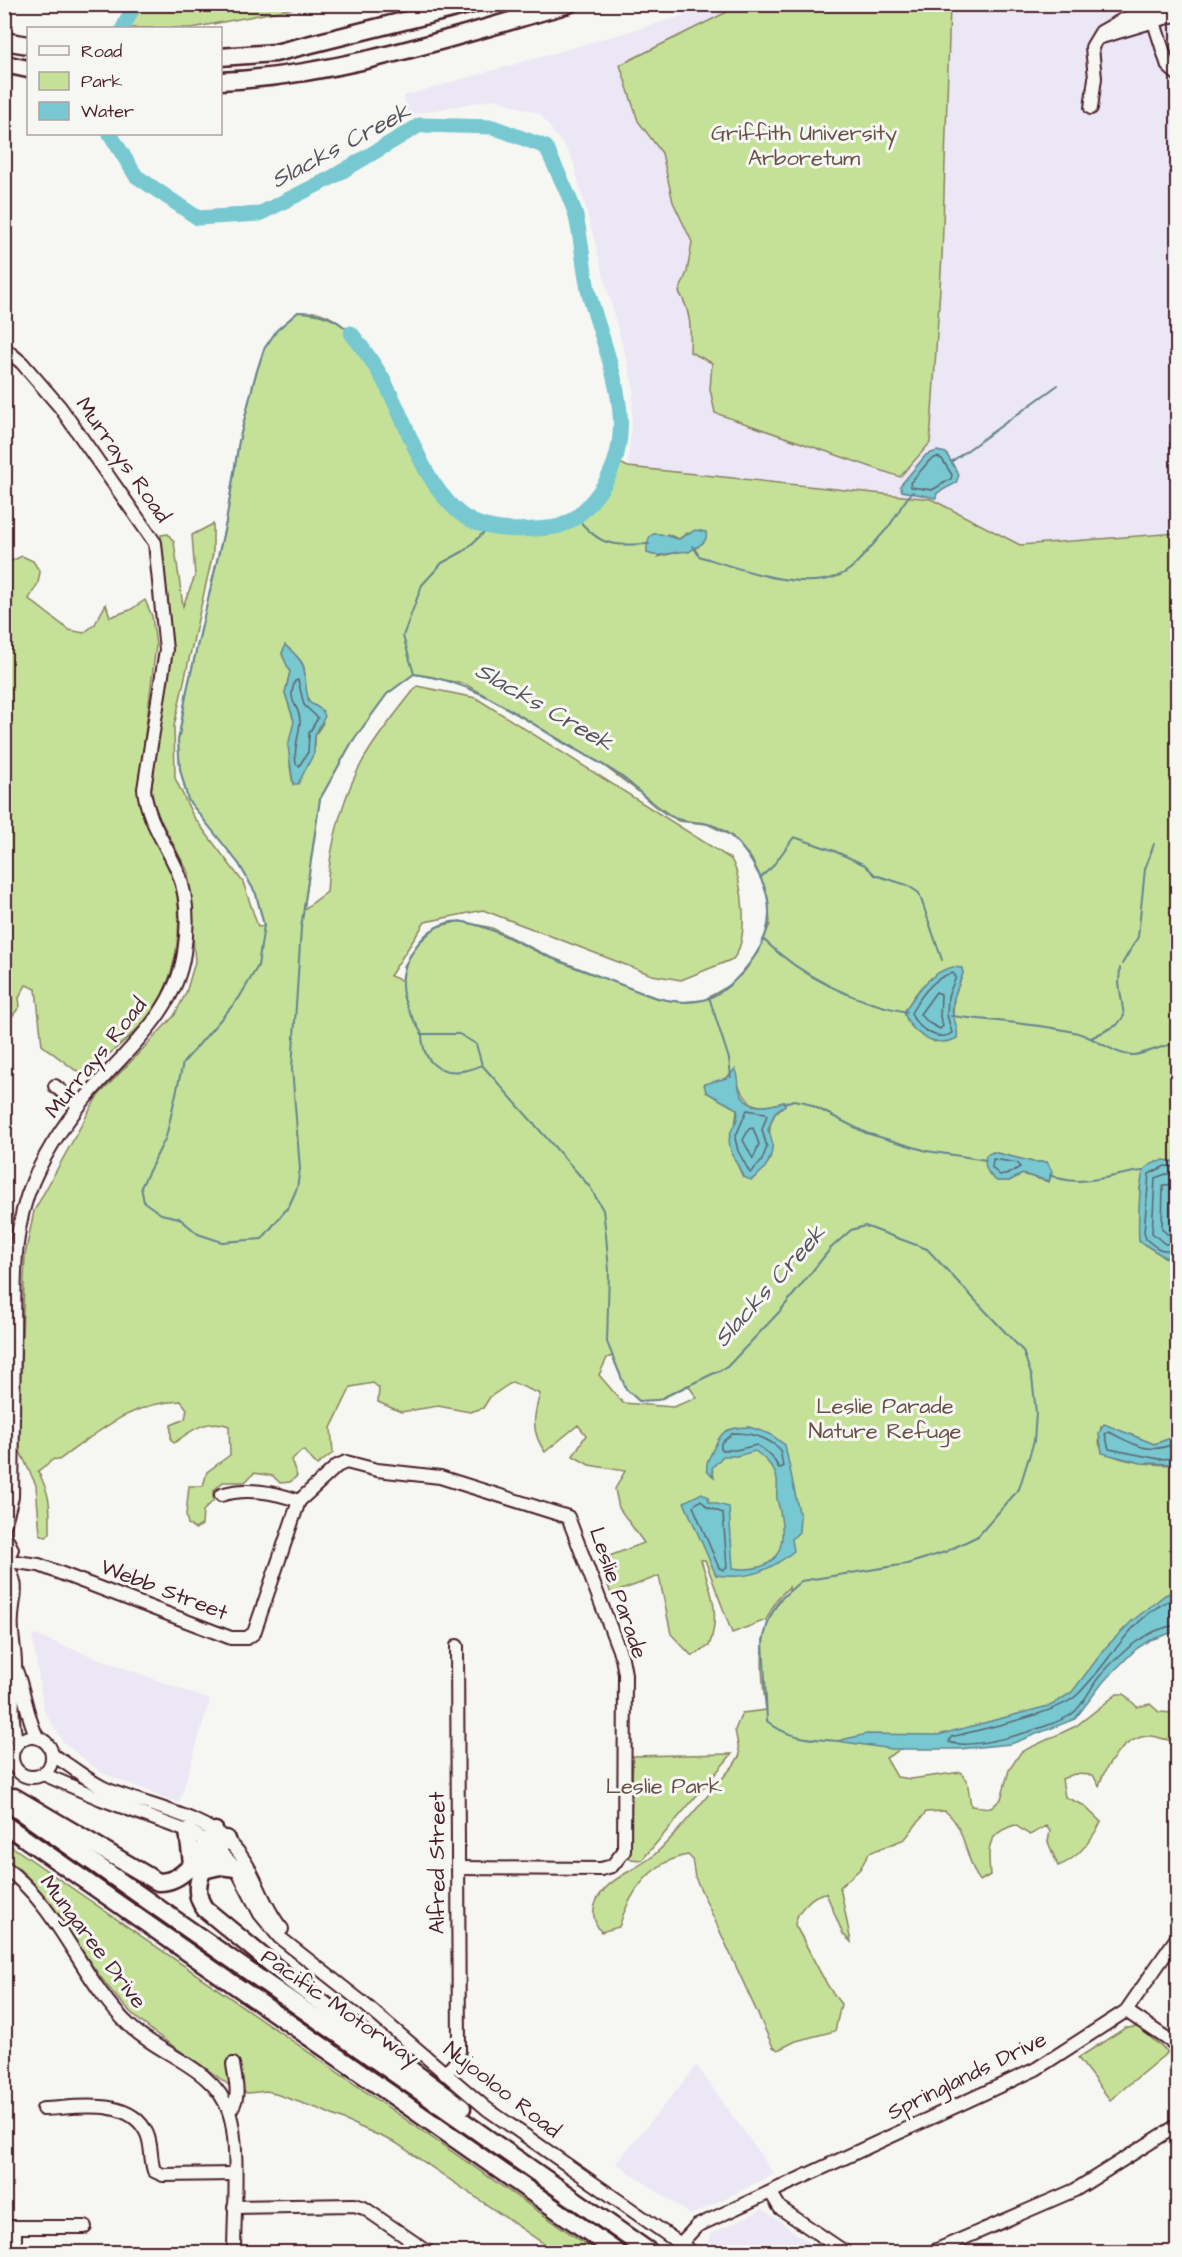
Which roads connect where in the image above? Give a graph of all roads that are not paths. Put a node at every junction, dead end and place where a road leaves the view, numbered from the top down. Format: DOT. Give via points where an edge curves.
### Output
graph roads {
  1 [pos="472,4"];
  2 [pos="569,4"];
  3 [pos="1177,4"];
  4 [pos="1178,14"];
  5 [pos="1153,19"];
  6 [pos="1098,38"];
  7 [pos="4,41"];
  8 [pos="27,45"];
  9 [pos="222,57"];
  10 [pos="4,64"];
  11 [pos="27,69"];
  12 [pos="1178,75"];
  13 [pos="222,81"];
  14 [pos="1091,108"];
  15 [pos="5,349"];
  16 [pos="56,1086"];
  17 [pos="80,1106"];
  18 [pos="377,1470"];
  19 [pos="221,1495"];
  20 [pos="299,1501"];
  21 [pos="4,1526"];
  22 [pos="4,1534"];
  23 [pos="6,1563"];
  24 [pos="4,1600"];
  25 [pos="12,1616"];
  26 [pos="457,1646"];
  27 [pos="15,1668"];
  28 [pos="37,1737"];
  29 [pos="11,1746"];
  30 [pos="52,1755"];
  31 [pos="10,1768"];
  32 [pos="43,1774"];
  33 [pos="4,1796"];
  34 [pos="4,1800"];
  35 [pos="4,1824"];
  36 [pos="188,1831"];
  37 [pos="216,1840"];
  38 [pos="198,1866"];
  39 [pos="4,1867"];
  40 [pos="236,1868"];
  41 [pos="458,1868"];
  42 [pos="1178,1936"];
  43 [pos="296,1950"];
  44 [pos="1126,2011"];
  45 [pos="1178,2046"];
  46 [pos="233,2064"];
  47 [pos="445,2074"];
  48 [pos="43,2109"];
  49 [pos="229,2111"];
  50 [pos="1178,2125"];
  51 [pos="489,2140"];
  52 [pos="234,2174"];
  53 [pos="771,2193"];
  54 [pos="234,2207"];
  55 [pos="10,2227"];
  56 [pos="85,2227"];
  57 [pos="680,2244"];
  58 [pos="15,2253"];
  59 [pos="234,2253"];
  60 [pos="428,2253"];
  61 [pos="617,2253"];
  62 [pos="650,2253"];
  63 [pos="692,2253"];
  64 [pos="845,2253"];
  65 [pos="932,2253"];
  1 -- 9 [label="highway" via="275,53"];
  2 -- 13 [label="highway" via="334,67"];
  3 -- 6 [label="street" via="1126,18 1108,26"];
  4 -- 5 [label="street"];
  5 -- 6 [label="street"];
  5 -- 12 [label="street" via="1168,66"];
  6 -- 14 [label="street" via="1091,53 1095,78"];
  7 -- 8 [label="highway"];
  10 -- 11 [label="highway"];
  15 -- 17 [label="street, Murrays Road" via="60,406 151,534 158,555 167,637 144,789 148,812 179,874 187,928 184,956 165,1008"];
  16 -- 17 [label="street"];
  17 -- 21 [label="street, Murrays Road" via="32,1182 15,1253 12,1497"];
  18 -- 20 [label="street, Webb Street" via="346,1462"];
  18 -- 41 [label="street, Leslie Parade" via="440,1477 568,1517 622,1658 626,1841 619,1861 601,1869"];
  19 -- 20 [label="street" via="240,1490"];
  20 -- 23 [label="street, Webb Street" via="254,1634 247,1638 231,1638 39,1565"];
  22 -- 23 [label="street" via="12,1549"];
  23 -- 25 [label="street" via="15,1586"];
  24 -- 25 [label="street"];
  25 -- 27 [label="street"];
  26 -- 41 [label="street, Alfred Street"];
  27 -- 28 [label="street"];
  27 -- 29 [label="street" via="11,1685"];
  28 -- 29 [label="street" via="26,1737"];
  28 -- 30 [label="street" via="47,1744"];
  29 -- 31 [label="street"];
  30 -- 32 [label="street"];
  30 -- 37 [label="street" via="100,1786"];
  31 -- 32 [label="street" via="32,1778"];
  32 -- 36 [label="street"];
  33 -- 38 [label="highway" via="20,1798 155,1881 166,1882"];
  34 -- 51 [label="highway, Pacific Motorway"];
  35 -- 61 [label="highway, Pacific Motorway"];
  36 -- 37 [label="street"];
  36 -- 38 [label="highway"];
  37 -- 38 [label="highway"];
  37 -- 40 [label="street"];
  37 -- 43 [label="street" via="245,1861 268,1911"];
  38 -- 40 [label="highway"];
  38 -- 51 [label="highway" via="197,1892 205,1909 291,1980 481,2122"];
  39 -- 49 [label="street, Mungaree Drive" via="42,1904 114,2009 140,2034 207,2078"];
  40 -- 43 [label="street" via="265,1922"];
  41 -- 47 [label="street, Alfred Street" via="459,2051"];
  42 -- 44 [label="street, Springlands Drive"];
  43 -- 47 [label="street, Nujooloo Road"];
  44 -- 45 [label="street"];
  44 -- 53 [label="street, Springlands Drive" via="1036,2068"];
  46 -- 49 [label="street" via="237,2097"];
  47 -- 57 [label="street, Nujooloo Road" via="503,2121"];
  48 -- 52 [label="street" via="116,2108 129,2113 147,2133 154,2171 163,2175"];
  49 -- 52 [label="street"];
  50 -- 65 [label="street" via="1075,2190"];
  51 -- 62 [label="highway, Pacific Motorway"];
  52 -- 54 [label="street"];
  53 -- 57 [label="street, Springlands Drive" via="697,2226"];
  53 -- 64 [label="street" via="780,2208"];
  54 -- 59 [label="street"];
  54 -- 60 [label="street" via="354,2205"];
  55 -- 56 [label="street"];
  55 -- 58 [label="street"];
  57 -- 63 [label="street, Nujooloo Road"];
}
